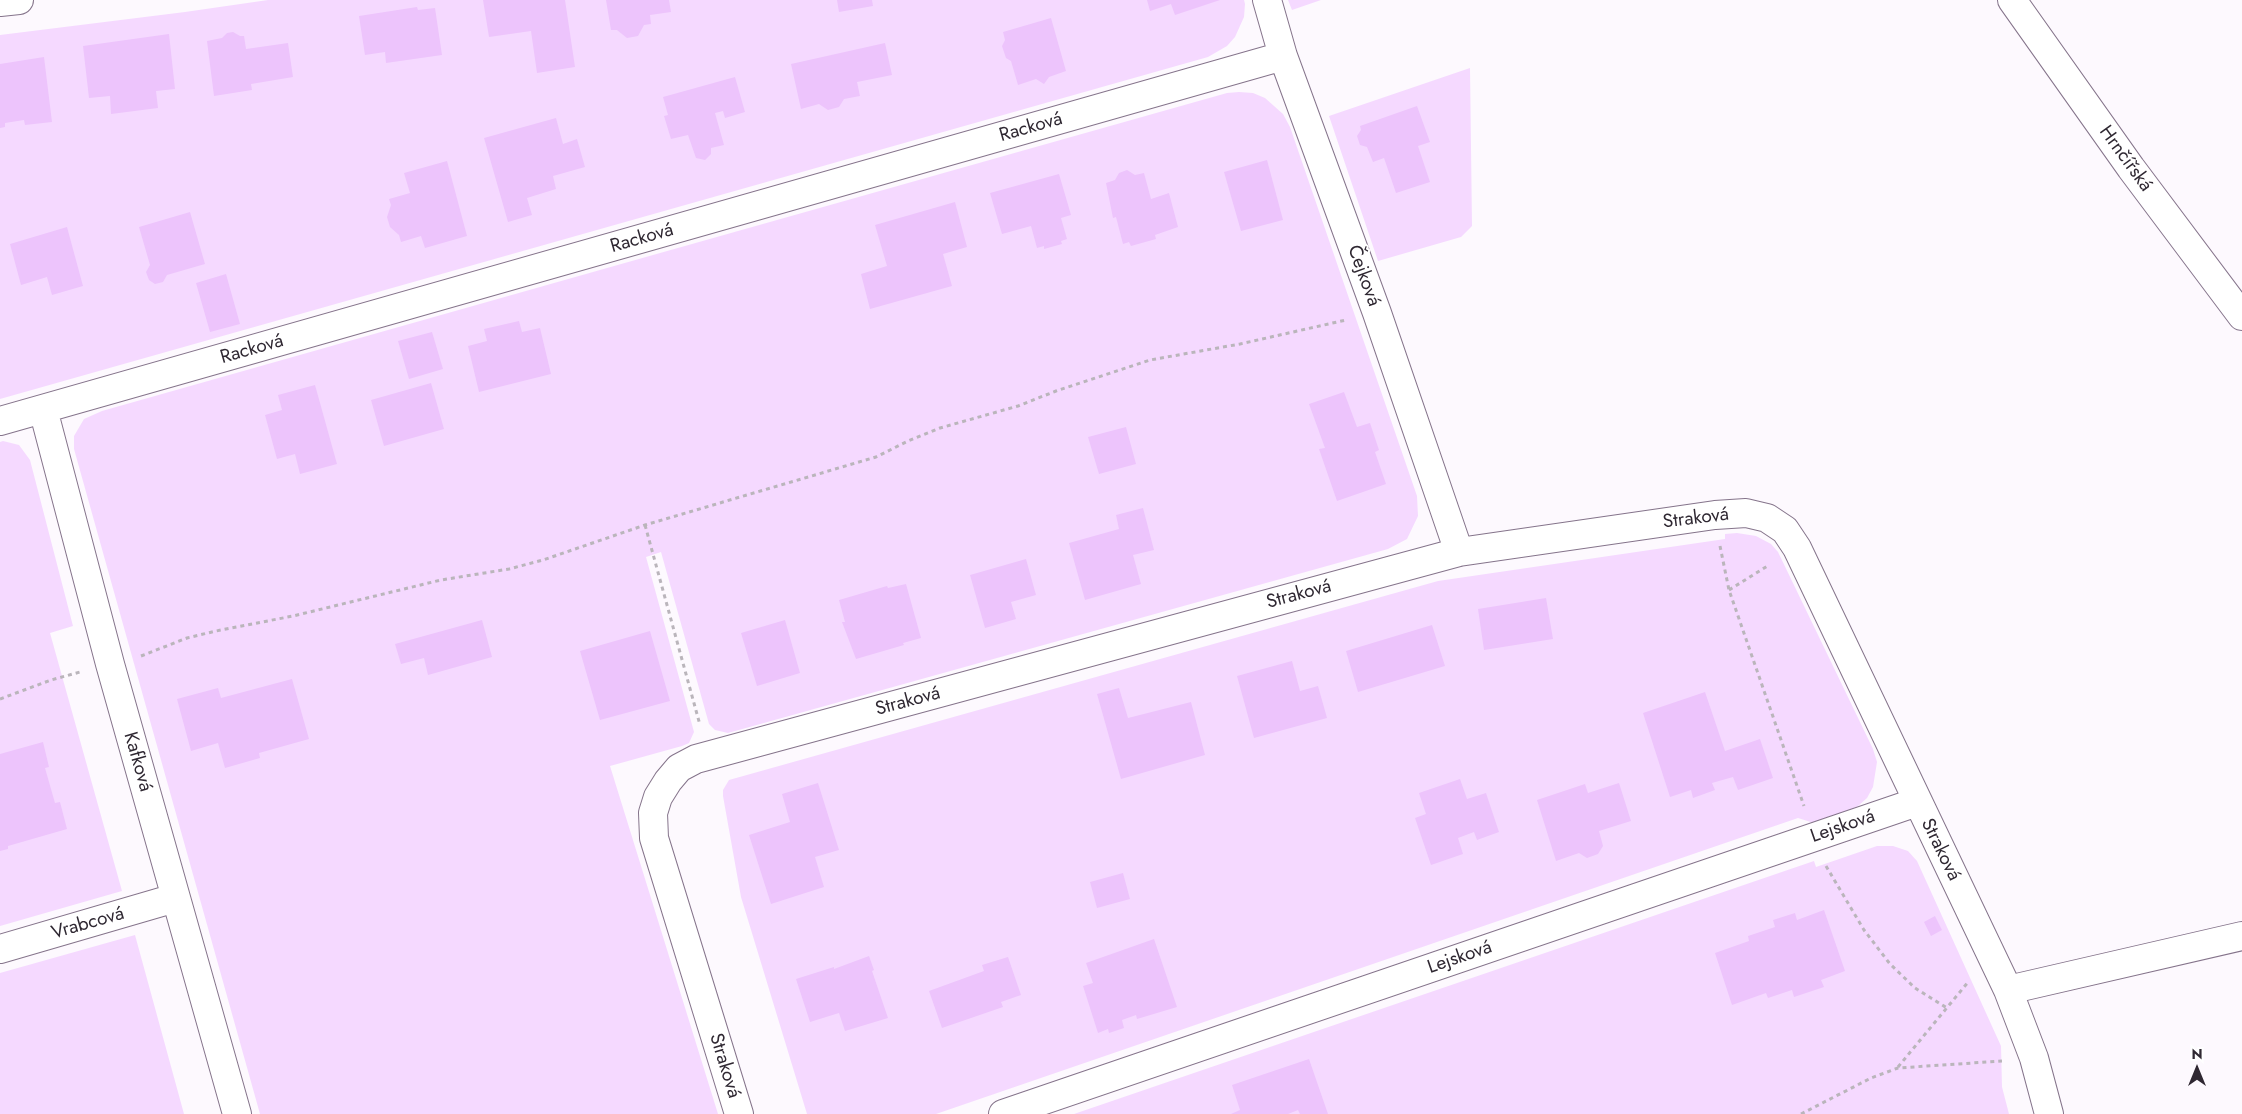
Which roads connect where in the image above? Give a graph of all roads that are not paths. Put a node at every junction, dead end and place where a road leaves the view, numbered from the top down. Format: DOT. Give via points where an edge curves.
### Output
graph roads {
  1 [pos="19,0"];
  2 [pos="1267,0"];
  3 [pos="2012,0"];
  4 [pos="0,2"];
  5 [pos="1283,56"];
  6 [pos="2242,316"];
  7 [pos="43,409"];
  8 [pos="0,421"];
  9 [pos="1459,552"];
  10 [pos="1917,802"];
  11 [pos="175,898"];
  12 [pos="2242,936"];
  13 [pos="0,949"];
  14 [pos="2008,990"];
  15 [pos="237,1114"];
  16 [pos="739,1114"];
  17 [pos="1003,1114"];
  18 [pos="2049,1114"];
  1 -- 4 [label="street"];
  2 -- 5 [label="street, Čejková"];
  3 -- 6 [label="street, Hrnčířská" via="2131,168"];
  5 -- 7 [label="street, Racková"];
  5 -- 9 [label="street, Čejková" via="1374,304"];
  7 -- 8 [label="street, Racková"];
  7 -- 11 [label="street, Kafková"];
  9 -- 10 [label="street, Straková" via="1715,515 1746,513 1768,518 1785,530 1797,548"];
  9 -- 16 [label="street, Straková" via="696,759 679,768 658,797 653,813 653,832"];
  10 -- 14 [label="street, Straková"];
  10 -- 17 [label="street, Lejsková"];
  11 -- 13 [label="street, Vrabcová"];
  11 -- 15 [label="street, Kafková"];
  12 -- 14 [label="street"];
  14 -- 18 [label="street, Straková" via="2034,1058"];
}
